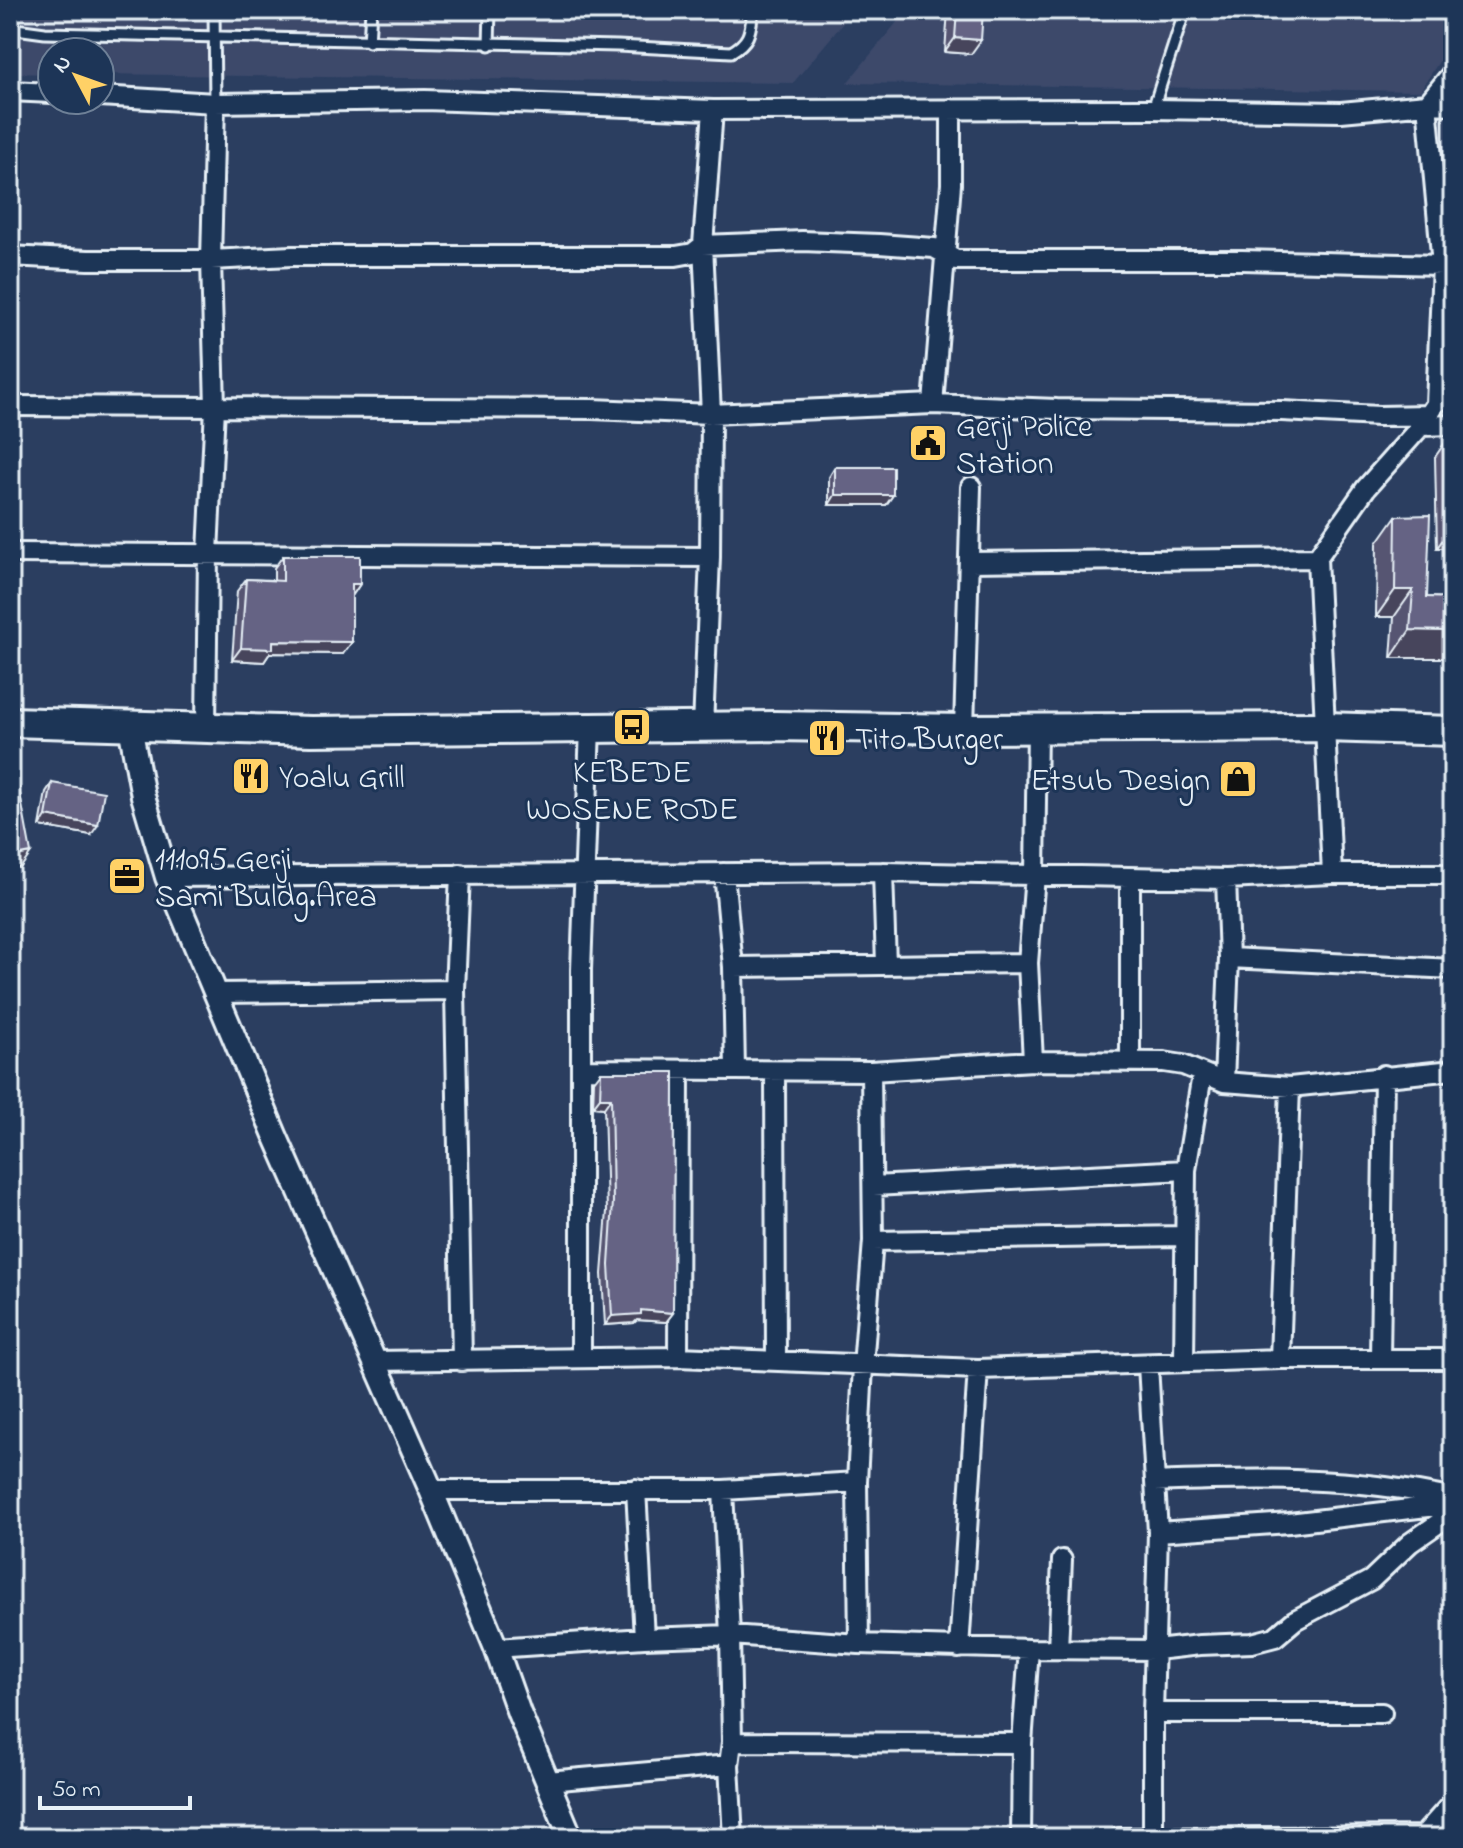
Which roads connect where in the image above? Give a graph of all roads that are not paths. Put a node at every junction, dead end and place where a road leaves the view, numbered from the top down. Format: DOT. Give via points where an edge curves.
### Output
graph roads {
  1 [pos="214,10"];
  2 [pos="371,10"];
  3 [pos="490,10"];
  4 [pos="753,10"];
  5 [pos="1185,10"];
  6 [pos="10,25"];
  7 [pos="215,38"];
  8 [pos="369,42"];
  9 [pos="489,45"];
  10 [pos="1453,72"];
  11 [pos="10,91"];
  12 [pos="36,92"];
  13 [pos="116,97"];
  14 [pos="215,103"];
  15 [pos="1427,104"];
  16 [pos="1453,105"];
  17 [pos="951,109"];
  18 [pos="1153,109"];
  19 [pos="713,110"];
  20 [pos="703,245"];
  21 [pos="944,255"];
  22 [pos="10,256"];
  23 [pos="211,260"];
  24 [pos="1442,265"];
  25 [pos="933,404"];
  26 [pos="10,406"];
  27 [pos="215,407"];
  28 [pos="711,414"];
  29 [pos="1424,420"];
  30 [pos="1453,425"];
  31 [pos="971,487"];
  32 [pos="10,553"];
  33 [pos="208,553"];
  34 [pos="710,557"];
  35 [pos="1317,558"];
  36 [pos="970,562"];
  37 [pos="10,722"];
  38 [pos="130,726"];
  39 [pos="206,727"];
  40 [pos="590,727"];
  41 [pos="703,727"];
  42 [pos="1325,727"];
  43 [pos="1037,728"];
  44 [pos="964,729"];
  45 [pos="1453,731"];
  46 [pos="883,872"];
  47 [pos="724,873"];
  48 [pos="460,874"];
  49 [pos="583,874"];
  50 [pos="1332,874"];
  51 [pos="1453,874"];
  52 [pos="1035,875"];
  53 [pos="167,877"];
  54 [pos="1130,878"];
  55 [pos="1226,879"];
  56 [pos="1229,958"];
  57 [pos="1028,963"];
  58 [pos="886,965"];
  59 [pos="733,967"];
  60 [pos="1453,969"];
  61 [pos="455,990"];
  62 [pos="217,993"];
  63 [pos="1033,1061"];
  64 [pos="1130,1062"];
  65 [pos="581,1069"];
  66 [pos="735,1070"];
  67 [pos="1453,1070"];
  68 [pos="679,1071"];
  69 [pos="775,1071"];
  70 [pos="871,1071"];
  71 [pos="1202,1075"];
  72 [pos="1384,1075"];
  73 [pos="1224,1082"];
  74 [pos="1290,1087"];
  75 [pos="1186,1170"];
  76 [pos="873,1186"];
  77 [pos="1184,1236"];
  78 [pos="873,1241"];
  79 [pos="678,1357"];
  80 [pos="581,1358"];
  81 [pos="1280,1359"];
  82 [pos="1380,1359"];
  83 [pos="1453,1359"];
  84 [pos="776,1360"];
  85 [pos="374,1361"];
  86 [pos="462,1361"];
  87 [pos="1184,1361"];
  88 [pos="1148,1365"];
  89 [pos="863,1366"];
  90 [pos="978,1369"];
  91 [pos="857,1482"];
  92 [pos="1156,1482"];
  93 [pos="636,1489"];
  94 [pos="431,1490"];
  95 [pos="723,1490"];
  96 [pos="1453,1502"];
  97 [pos="1453,1513"];
  98 [pos="1158,1532"];
  99 [pos="1062,1560"];
  100 [pos="730,1635"];
  101 [pos="644,1638"];
  102 [pos="859,1644"];
  103 [pos="496,1648"];
  104 [pos="959,1648"];
  105 [pos="1029,1649"];
  106 [pos="1058,1649"];
  107 [pos="1156,1650"];
  108 [pos="1153,1713"];
  109 [pos="1382,1713"];
  110 [pos="732,1742"];
  111 [pos="1022,1743"];
  112 [pos="729,1765"];
  113 [pos="548,1781"];
  114 [pos="1453,1802"];
  115 [pos="1153,1836"];
  116 [pos="1422,1837"];
  117 [pos="571,1838"];
  118 [pos="733,1838"];
  119 [pos="1021,1838"];
  120 [pos="1119,1838"];
  1 -- 7 [label="lane"];
  2 -- 8 [label="lane"];
  3 -- 9 [label="lane"];
  4 -- 9 [label="lane" via="744,45 731,52"];
  5 -- 18 [label="lane"];
  6 -- 7 [label="lane" via="45,33"];
  7 -- 8 [label="lane"];
  7 -- 14 [label="lane"];
  8 -- 9 [label="lane"];
  10 -- 15 [label="street"];
  11 -- 12 [label="street"];
  13 -- 14 [label="street"];
  14 -- 19 [label="street" via="425,100"];
  14 -- 23 [label="street"];
  15 -- 16 [label="street"];
  15 -- 18 [label="street" via="1341,112"];
  15 -- 24 [label="street"];
  17 -- 18 [label="street"];
  17 -- 19 [label="street"];
  17 -- 21 [label="street"];
  19 -- 20 [label="street"];
  20 -- 21 [label="street" via="879,244 934,248"];
  20 -- 23 [label="street" via="676,256"];
  20 -- 28 [label="street"];
  21 -- 24 [label="street" via="956,260"];
  21 -- 25 [label="street"];
  22 -- 23 [label="street"];
  23 -- 27 [label="street"];
  24 -- 29 [label="street" via="1439,385 1436,404"];
  25 -- 28 [label="street"];
  25 -- 29 [label="street" via="1282,411"];
  26 -- 27 [label="street"];
  27 -- 28 [label="street"];
  27 -- 33 [label="street"];
  28 -- 34 [label="street"];
  29 -- 30 [label="street"];
  29 -- 35 [label="street" via="1366,488"];
  31 -- 36 [label="street"];
  32 -- 33 [label="street"];
  33 -- 34 [label="street"];
  33 -- 39 [label="street"];
  34 -- 41 [label="street"];
  35 -- 36 [label="street"];
  35 -- 42 [label="street"];
  36 -- 44 [label="street"];
  37 -- 38 [label="main road"];
  38 -- 39 [label="main road"];
  38 -- 53 [label="street" via="143,796"];
  39 -- 40 [label="main road"];
  40 -- 41 [label="main road"];
  40 -- 49 [label="street"];
  41 -- 44 [label="main road"];
  42 -- 43 [label="main road"];
  42 -- 45 [label="main road"];
  42 -- 50 [label="street"];
  43 -- 44 [label="main road"];
  43 -- 52 [label="street"];
  46 -- 47 [label="street"];
  46 -- 52 [label="street"];
  46 -- 58 [label="street"];
  47 -- 49 [label="street"];
  47 -- 59 [label="street"];
  48 -- 49 [label="street"];
  48 -- 53 [label="street"];
  48 -- 61 [label="street"];
  49 -- 65 [label="street"];
  50 -- 51 [label="street"];
  50 -- 55 [label="street"];
  52 -- 54 [label="street"];
  52 -- 57 [label="street"];
  53 -- 62 [label="street"];
  54 -- 55 [label="street"];
  54 -- 64 [label="street"];
  55 -- 56 [label="street"];
  56 -- 60 [label="street"];
  56 -- 73 [label="street"];
  57 -- 58 [label="street"];
  57 -- 63 [label="street"];
  58 -- 59 [label="street"];
  59 -- 66 [label="street"];
  61 -- 62 [label="street"];
  61 -- 86 [label="street"];
  62 -- 85 [label="street"];
  63 -- 64 [label="street"];
  63 -- 70 [label="street"];
  64 -- 71 [label="street" via="1183,1065"];
  65 -- 68 [label="street"];
  65 -- 80 [label="street"];
  66 -- 68 [label="street"];
  66 -- 69 [label="street"];
  67 -- 72 [label="street"];
  68 -- 79 [label="street"];
  69 -- 70 [label="street"];
  69 -- 84 [label="street"];
  70 -- 76 [label="street"];
  71 -- 73 [label="street"];
  71 -- 75 [label="street"];
  72 -- 74 [label="street"];
  72 -- 82 [label="street"];
  73 -- 74 [label="street"];
  74 -- 81 [label="street"];
  75 -- 76 [label="street"];
  75 -- 77 [label="street"];
  76 -- 78 [label="street"];
  77 -- 78 [label="street"];
  77 -- 87 [label="street"];
  78 -- 89 [label="street"];
  79 -- 80 [label="street"];
  79 -- 84 [label="street"];
  80 -- 86 [label="street"];
  81 -- 82 [label="street"];
  81 -- 87 [label="street"];
  82 -- 83 [label="street"];
  84 -- 89 [label="street"];
  85 -- 86 [label="street"];
  85 -- 94 [label="street"];
  87 -- 88 [label="street"];
  88 -- 90 [label="street"];
  88 -- 92 [label="street"];
  89 -- 90 [label="street"];
  89 -- 91 [label="street"];
  90 -- 104 [label="street"];
  91 -- 95 [label="street"];
  91 -- 102 [label="street"];
  92 -- 96 [label="street" via="1380,1485"];
  92 -- 98 [label="street"];
  93 -- 94 [label="street"];
  93 -- 95 [label="street"];
  93 -- 101 [label="street"];
  94 -- 103 [label="street"];
  95 -- 100 [label="street"];
  96 -- 98 [label="street" via="1289,1523"];
  97 -- 107 [label="street" via="1371,1580 1295,1620 1275,1637"];
  98 -- 107 [label="street"];
  99 -- 106 [label="street"];
  100 -- 101 [label="street"];
  100 -- 102 [label="street"];
  100 -- 110 [label="street"];
  101 -- 103 [label="street"];
  102 -- 104 [label="street"];
  103 -- 113 [label="street"];
  104 -- 105 [label="street"];
  105 -- 106 [label="street"];
  105 -- 111 [label="street"];
  106 -- 107 [label="street"];
  107 -- 108 [label="street"];
  108 -- 109 [label="street"];
  108 -- 115 [label="street"];
  110 -- 111 [label="street"];
  110 -- 112 [label="street"];
  111 -- 119 [label="street"];
  112 -- 113 [label="street"];
  112 -- 118 [label="street"];
  113 -- 117 [label="street"];
  114 -- 116 [label="street"];
  115 -- 116 [label="street"];
  115 -- 120 [label="street"];
}
